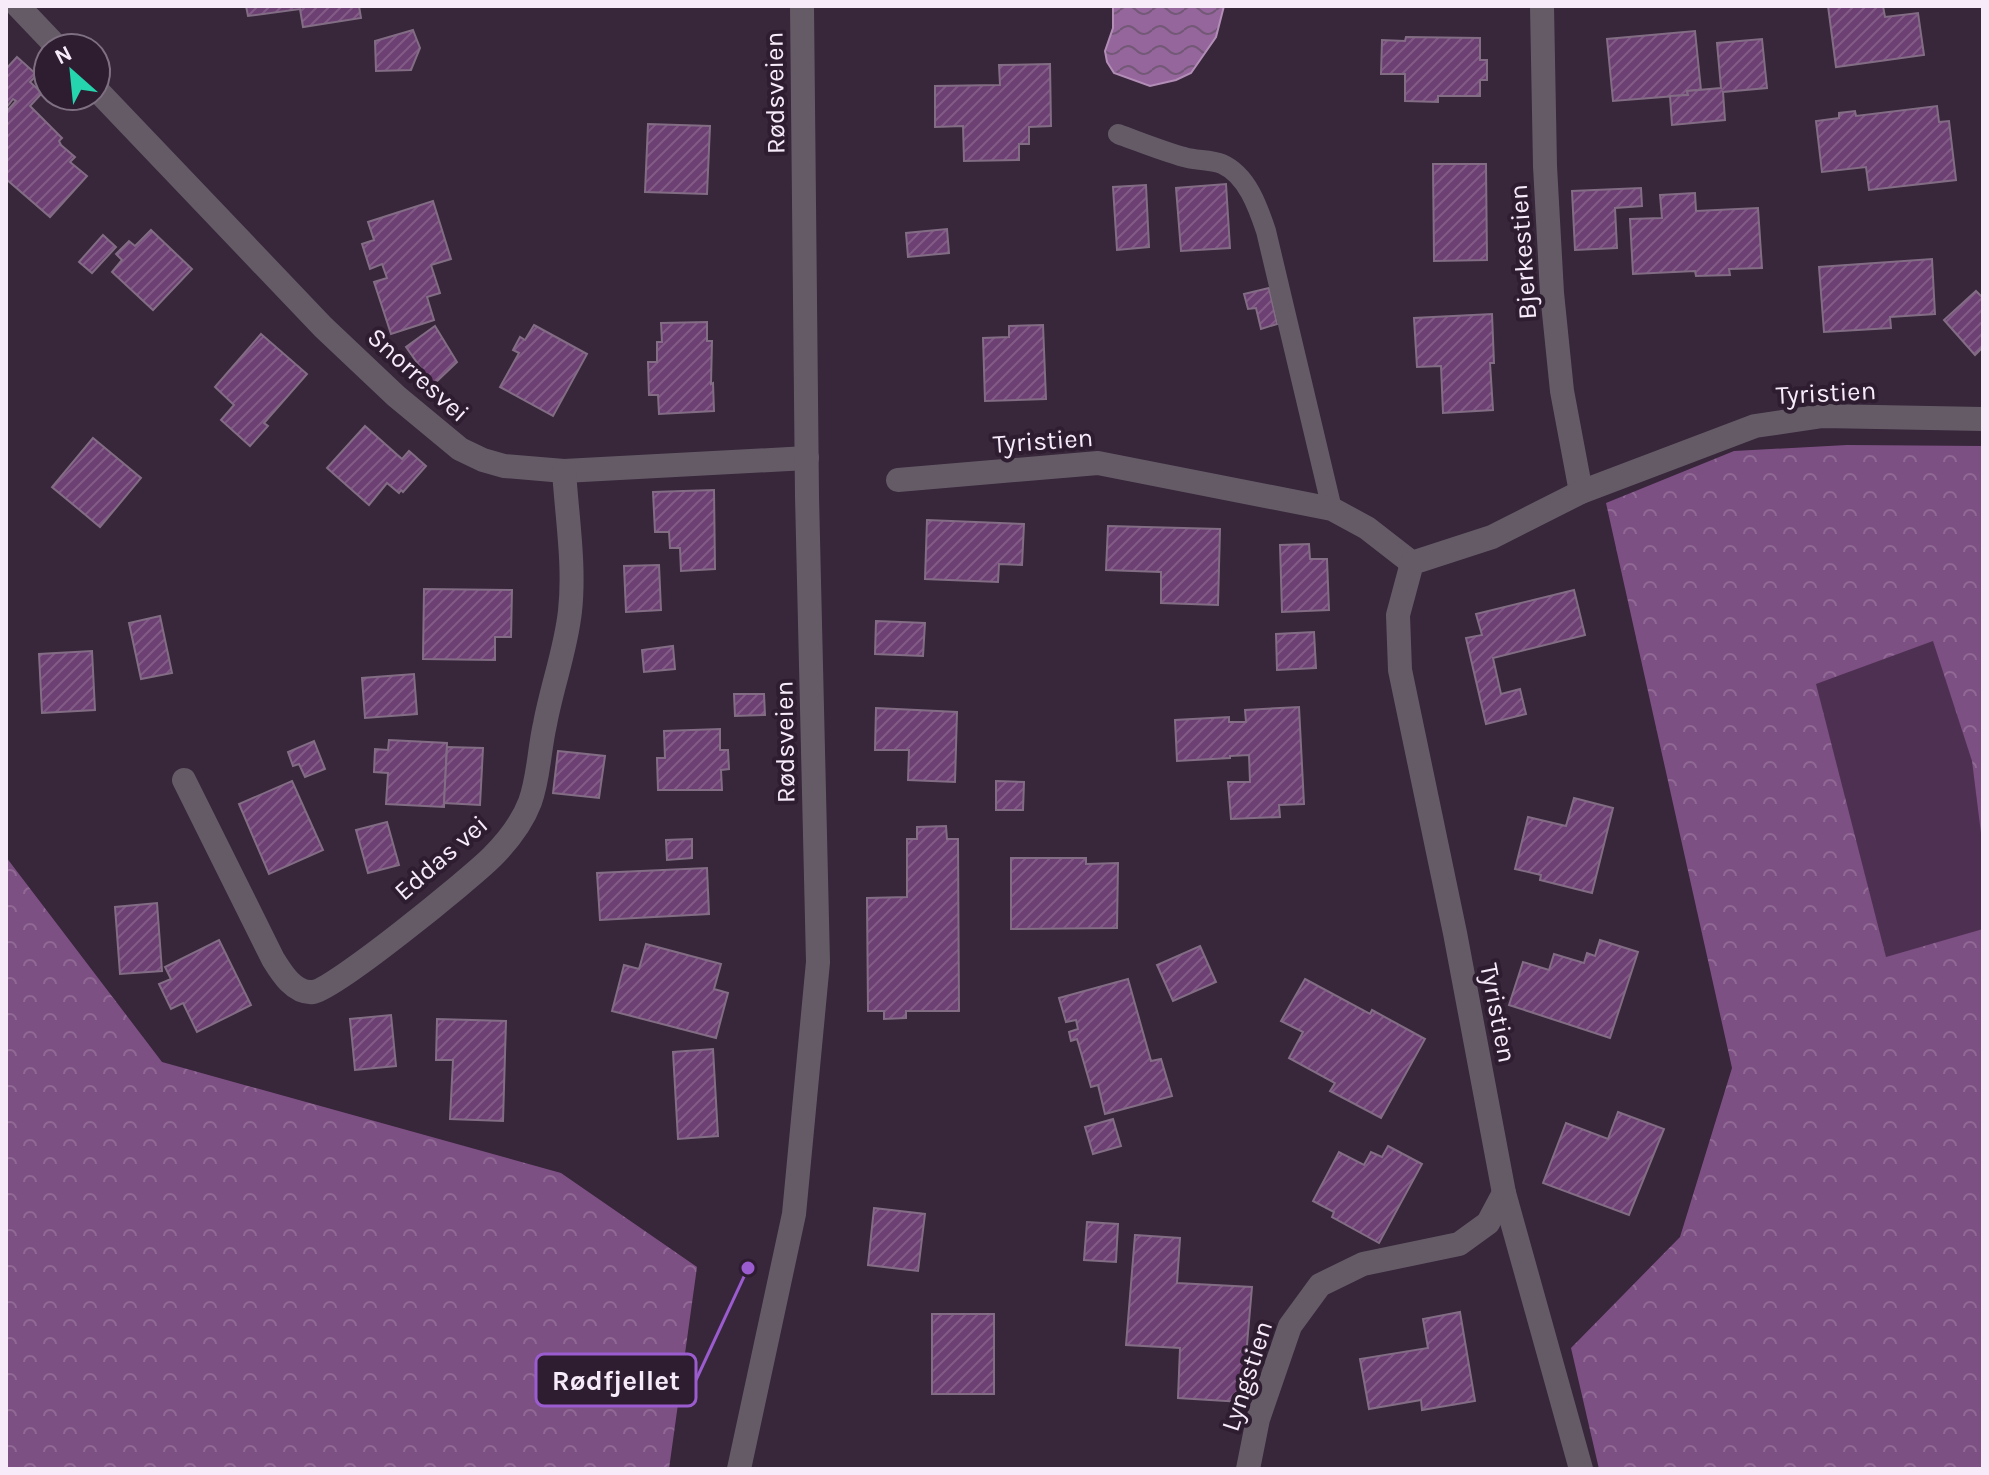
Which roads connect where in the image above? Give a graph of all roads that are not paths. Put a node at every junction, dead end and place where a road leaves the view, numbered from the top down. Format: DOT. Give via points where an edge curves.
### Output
graph roads {
  1 [pos="18,6"];
  2 [pos="802,6"];
  3 [pos="1542,6"];
  4 [pos="43,32"];
  5 [pos="112,106"];
  6 [pos="1118,134"];
  7 [pos="1983,419"];
  8 [pos="807,458"];
  9 [pos="564,471"];
  10 [pos="898,480"];
  11 [pos="1581,492"];
  12 [pos="1332,509"];
  13 [pos="1412,563"];
  14 [pos="184,780"];
  15 [pos="1504,1193"];
  16 [pos="739,1469"];
  17 [pos="1248,1469"];
  18 [pos="1581,1469"];
  1 -- 4 [label="street"];
  2 -- 8 [label="street, Rødsveien"];
  3 -- 11 [label="street, Bjerkestien" via="1552,293 1562,391"];
  5 -- 9 [label="street, Snorresvei" via="281,285 442,436 483,460"];
  6 -- 12 [label="lane" via="1221,164 1247,187 1266,231"];
  7 -- 11 [label="street, Tyristien" via="1823,416 1755,426"];
  8 -- 9 [label="street, Snorresvei"];
  8 -- 16 [label="street, Rødsveien" via="818,962 794,1214"];
  9 -- 14 [label="street, Eddas vei" via="570,610 537,779 510,836 454,890 331,984 311,993 300,990 273,959"];
  10 -- 12 [label="street, Tyristien" via="1098,463"];
  11 -- 13 [label="street, Tyristien" via="1492,537"];
  12 -- 13 [label="street, Tyristien"];
  13 -- 15 [label="street, Tyristien" via="1398,615 1400,670"];
  15 -- 17 [label="street, Lyngstien" via="1488,1223 1459,1244 1363,1264 1320,1285 1290,1326 1258,1419"];
  15 -- 18 [label="street, Tyristien"];
}
